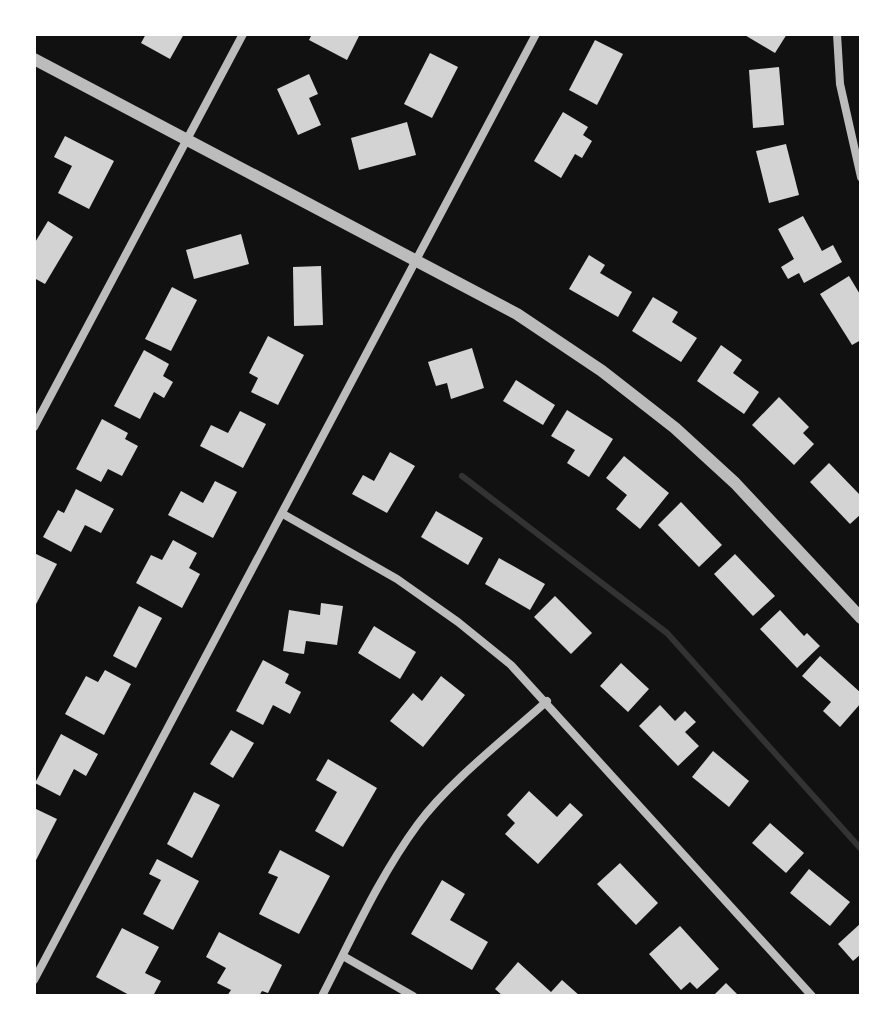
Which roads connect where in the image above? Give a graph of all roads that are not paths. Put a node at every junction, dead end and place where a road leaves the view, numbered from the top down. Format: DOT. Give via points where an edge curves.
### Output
graph roads {
  1 [pos="243,34"];
  2 [pos="536,34"];
  3 [pos="837,34"];
  4 [pos="34,59"];
  5 [pos="187,140"];
  6 [pos="861,177"];
  7 [pos="417,260"];
  8 [pos="34,427"];
  9 [pos="283,514"];
  10 [pos="861,618"];
  11 [pos="547,701"];
  12 [pos="343,956"];
  13 [pos="34,980"];
  14 [pos="322,996"];
  15 [pos="413,996"];
  16 [pos="812,996"];
  1 -- 5 [label="street"];
  2 -- 7 [label="street"];
  3 -- 6 [label="street" via="840,84"];
  4 -- 5 [label="street"];
  5 -- 7 [label="street"];
  5 -- 8 [label="street"];
  7 -- 9 [label="street"];
  7 -- 10 [label="street" via="517,314 675,428 735,483"];
  9 -- 11 [label="street" via="434,605 511,665"];
  9 -- 13 [label="street"];
  11 -- 12 [label="street" via="420,822 391,864"];
  11 -- 16 [label="street"];
  12 -- 14 [label="street"];
  12 -- 15 [label="street"];
}
